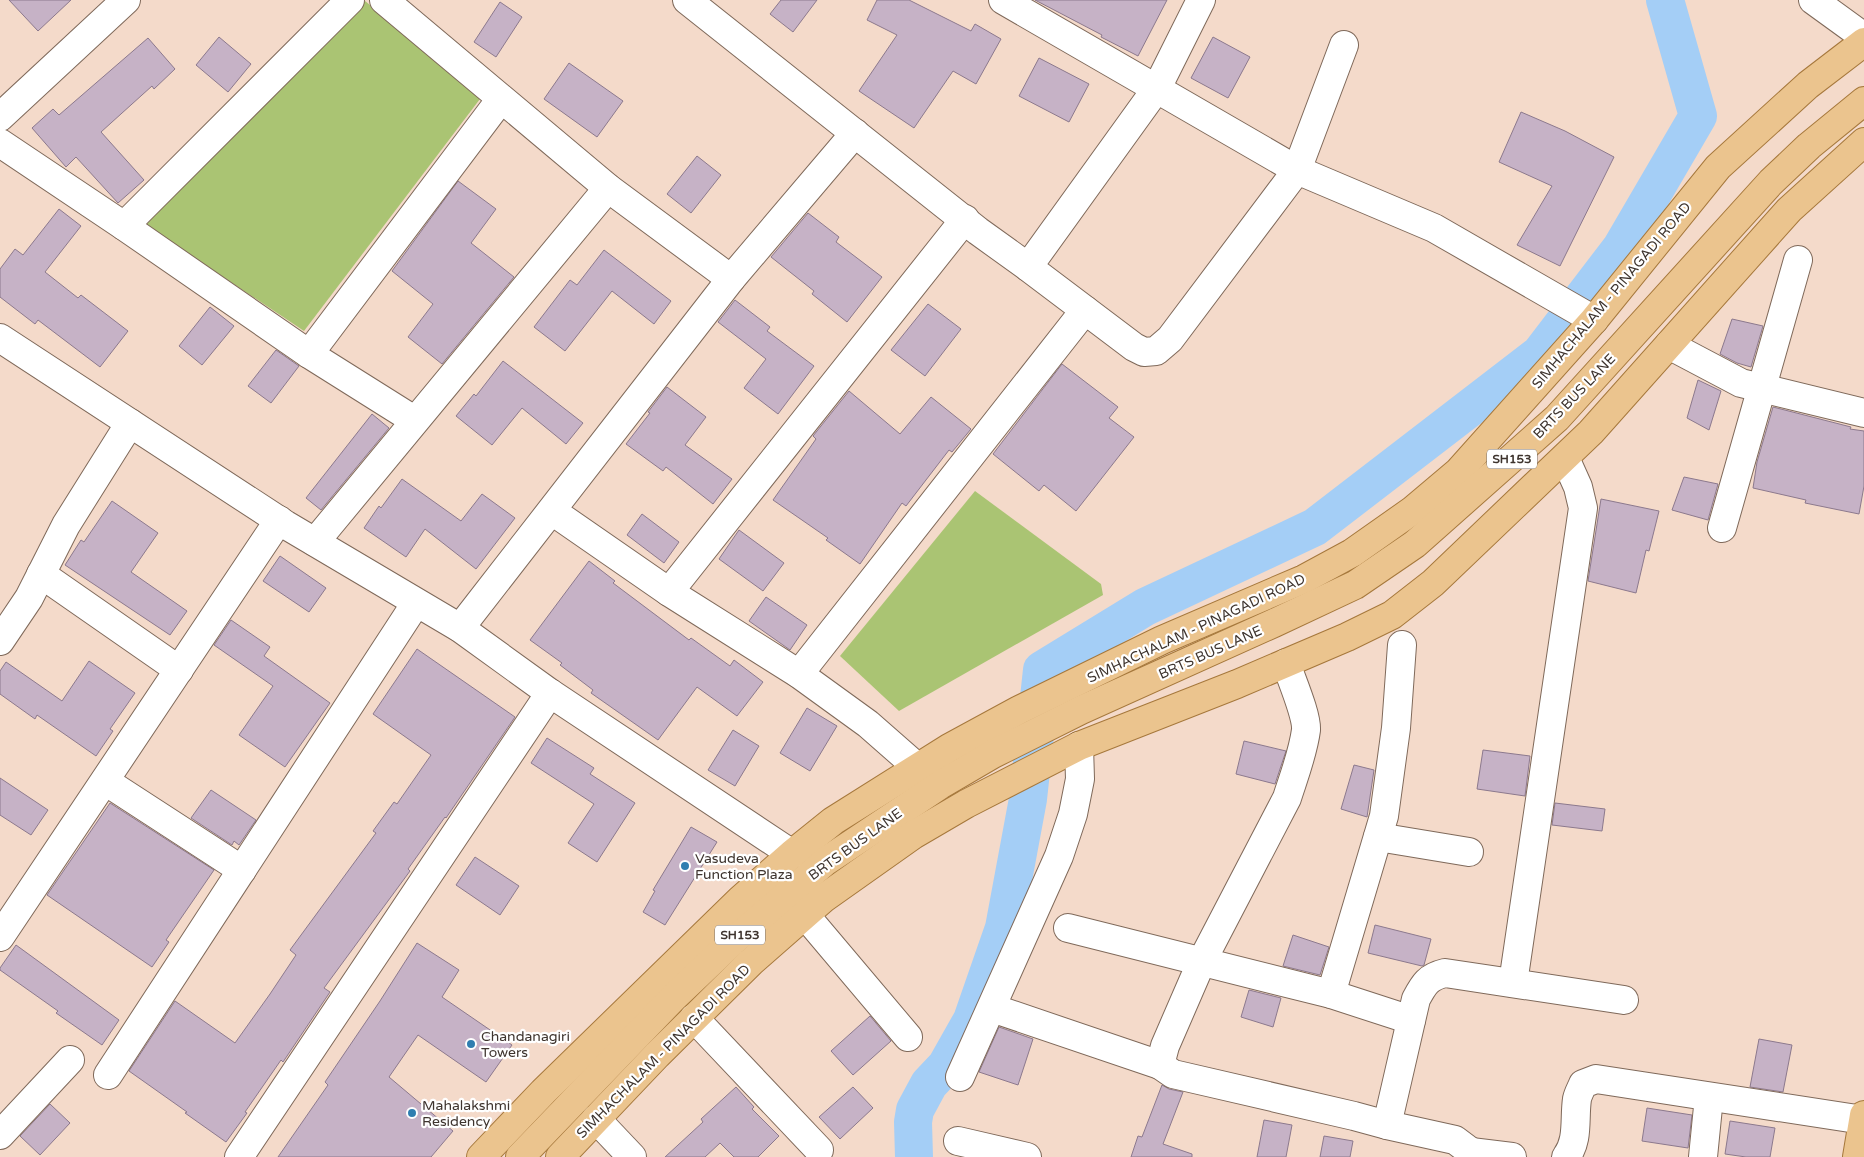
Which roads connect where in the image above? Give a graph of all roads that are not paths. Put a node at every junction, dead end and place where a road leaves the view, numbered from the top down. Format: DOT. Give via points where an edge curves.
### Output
graph roads {
  1 [pos="126,0"];
  2 [pos="350,0"];
  3 [pos="384,0"];
  4 [pos="687,0"];
  5 [pos="1003,0"];
  6 [pos="1201,0"];
  7 [pos="1825,4"];
  8 [pos="1864,37"];
  9 [pos="1864,42"];
  10 [pos="1344,45"];
  11 [pos="1157,88"];
  12 [pos="501,99"];
  13 [pos="1864,101"];
  14 [pos="0,117"];
  15 [pos="855,133"];
  16 [pos="1864,142"];
  17 [pos="0,143"];
  18 [pos="1297,170"];
  19 [pos="608,188"];
  20 [pos="965,219"];
  21 [pos="124,226"];
  22 [pos="1798,260"];
  23 [pos="1028,267"];
  24 [pos="732,279"];
  25 [pos="1084,310"];
  26 [pos="1593,320"];
  27 [pos="0,338"];
  28 [pos="1669,345"];
  29 [pos="310,354"];
  30 [pos="1762,388"];
  31 [pos="1864,413"];
  32 [pos="414,420"];
  33 [pos="130,423"];
  34 [pos="1565,458"];
  35 [pos="552,511"];
  36 [pos="279,520"];
  37 [pos="1722,528"];
  38 [pos="315,542"];
  39 [pos="41,574"];
  40 [pos="668,592"];
  41 [pos="416,603"];
  42 [pos="460,628"];
  43 [pos="0,641"];
  44 [pos="1402,645"];
  45 [pos="1286,663"];
  46 [pos="179,670"];
  47 [pos="800,674"];
  48 [pos="550,693"];
  49 [pos="1079,746"];
  50 [pos="917,768"];
  51 [pos="105,781"];
  52 [pos="1378,836"];
  53 [pos="1469,852"];
  54 [pos="792,854"];
  55 [pos="242,870"];
  56 [pos="805,915"];
  57 [pos="1068,928"];
  58 [pos="0,937"];
  59 [pos="1201,963"];
  60 [pos="1513,984"];
  61 [pos="1331,994"];
  62 [pos="1624,1000"];
  63 [pos="992,1008"];
  64 [pos="694,1018"];
  65 [pos="1411,1020"];
  66 [pos="908,1037"];
  67 [pos="70,1060"];
  68 [pos="1160,1065"];
  69 [pos="108,1075"];
  70 [pos="960,1078"];
  71 [pos="1710,1096"];
  72 [pos="1864,1118"];
  73 [pos="596,1119"];
  74 [pos="1387,1125"];
  75 [pos="0,1136"];
  76 [pos="958,1142"];
  77 [pos="819,1150"];
  78 [pos="1472,1155"];
  79 [pos="239,1157"];
  80 [pos="481,1157"];
  81 [pos="520,1157"];
  82 [pos="560,1157"];
  83 [pos="632,1157"];
  84 [pos="1027,1157"];
  85 [pos="1512,1157"];
  86 [pos="1566,1157"];
  87 [pos="1704,1157"];
  88 [pos="1857,1157"];
  1 -- 14 [label="street"];
  2 -- 21 [label="street"];
  3 -- 12 [label="street"];
  4 -- 15 [label="street"];
  5 -- 11 [label="street"];
  6 -- 11 [label="street"];
  7 -- 8 [label="street"];
  9 -- 26 [label="main road, SIMHACHALAM - PINAGADI ROAD" via="1808,85 1718,168"];
  10 -- 18 [label="street"];
  11 -- 18 [label="street"];
  11 -- 23 [label="street"];
  12 -- 19 [label="street"];
  12 -- 29 [label="street"];
  13 -- 81 [label="main road, BRTS BUS LANE / SH153" via="1809,146 1772,182 1557,418 1415,544 1355,585 1081,710 993,754 940,785 819,867 674,997"];
  15 -- 20 [label="street"];
  15 -- 24 [label="street"];
  16 -- 28 [label="main road, SIMHACHALAM - PINAGADI ROAD" via="1789,210"];
  17 -- 21 [label="street"];
  18 -- 25 [label="street" via="1170,339 1156,352 1144,352 1134,347"];
  18 -- 26 [label="street" via="1434,228"];
  19 -- 24 [label="street"];
  19 -- 32 [label="street"];
  20 -- 23 [label="street"];
  20 -- 40 [label="street"];
  21 -- 29 [label="street"];
  22 -- 30 [label="street"];
  23 -- 25 [label="street"];
  24 -- 35 [label="street"];
  25 -- 47 [label="street"];
  26 -- 50 [label="main road, SIMHACHALAM - PINAGADI ROAD" via="1458,472 1413,510 1352,553 1304,579 1162,640 1019,710"];
  27 -- 33 [label="street"];
  28 -- 30 [label="street" via="1741,382"];
  28 -- 34 [label="main road, SIMHACHALAM - PINAGADI ROAD"];
  29 -- 32 [label="street"];
  30 -- 31 [label="street"];
  30 -- 37 [label="street"];
  32 -- 38 [label="street"];
  33 -- 36 [label="street"];
  33 -- 39 [label="street" via="66,525"];
  34 -- 45 [label="main road, SIMHACHALAM - PINAGADI ROAD" via="1433,583 1392,614"];
  34 -- 60 [label="street" via="1583,508"];
  35 -- 40 [label="street"];
  35 -- 42 [label="street"];
  36 -- 38 [label="street"];
  36 -- 46 [label="street"];
  38 -- 41 [label="street"];
  39 -- 43 [label="street" via="30,598"];
  39 -- 46 [label="street"];
  40 -- 47 [label="street"];
  41 -- 42 [label="street"];
  41 -- 55 [label="street"];
  42 -- 48 [label="street"];
  44 -- 52 [label="street" via="1396,728 1384,816"];
  45 -- 49 [label="main road, SIMHACHALAM - PINAGADI ROAD"];
  45 -- 59 [label="street" via="1306,729 1296,771 1287,798"];
  46 -- 51 [label="street"];
  47 -- 50 [label="street" via="868,724"];
  48 -- 54 [label="street"];
  48 -- 79 [label="street"];
  49 -- 56 [label="main road, SIMHACHALAM - PINAGADI ROAD" via="913,834"];
  49 -- 63 [label="street" via="1080,780 1073,814 1059,856"];
  50 -- 54 [label="main road, SIMHACHALAM - PINAGADI ROAD" via="832,821"];
  51 -- 55 [label="street"];
  51 -- 58 [label="street"];
  52 -- 53 [label="street"];
  52 -- 61 [label="street"];
  54 -- 80 [label="main road, SIMHACHALAM - PINAGADI ROAD" via="683,955"];
  55 -- 69 [label="street"];
  56 -- 64 [label="main road, SIMHACHALAM - PINAGADI ROAD" via="750,962"];
  56 -- 66 [label="street"];
  57 -- 59 [label="street"];
  59 -- 61 [label="street"];
  59 -- 68 [label="street"];
  60 -- 62 [label="street"];
  60 -- 65 [label="street" via="1445,973 1434,976 1416,999"];
  61 -- 65 [label="street"];
  63 -- 68 [label="street"];
  63 -- 70 [label="street"];
  64 -- 73 [label="main road, SIMHACHALAM - PINAGADI ROAD"];
  64 -- 77 [label="street"];
  65 -- 74 [label="street"];
  67 -- 75 [label="street"];
  68 -- 74 [label="street" via="1173,1074"];
  71 -- 72 [label="street"];
  71 -- 86 [label="street" via="1596,1079 1583,1084 1578,1097 1575,1138"];
  71 -- 87 [label="street"];
  72 -- 88 [label="main road"];
  73 -- 82 [label="main road, SIMHACHALAM - PINAGADI ROAD"];
  73 -- 83 [label="street"];
  74 -- 78 [label="street" via="1455,1140"];
  76 -- 84 [label="street"];
  78 -- 85 [label="street"];
}
